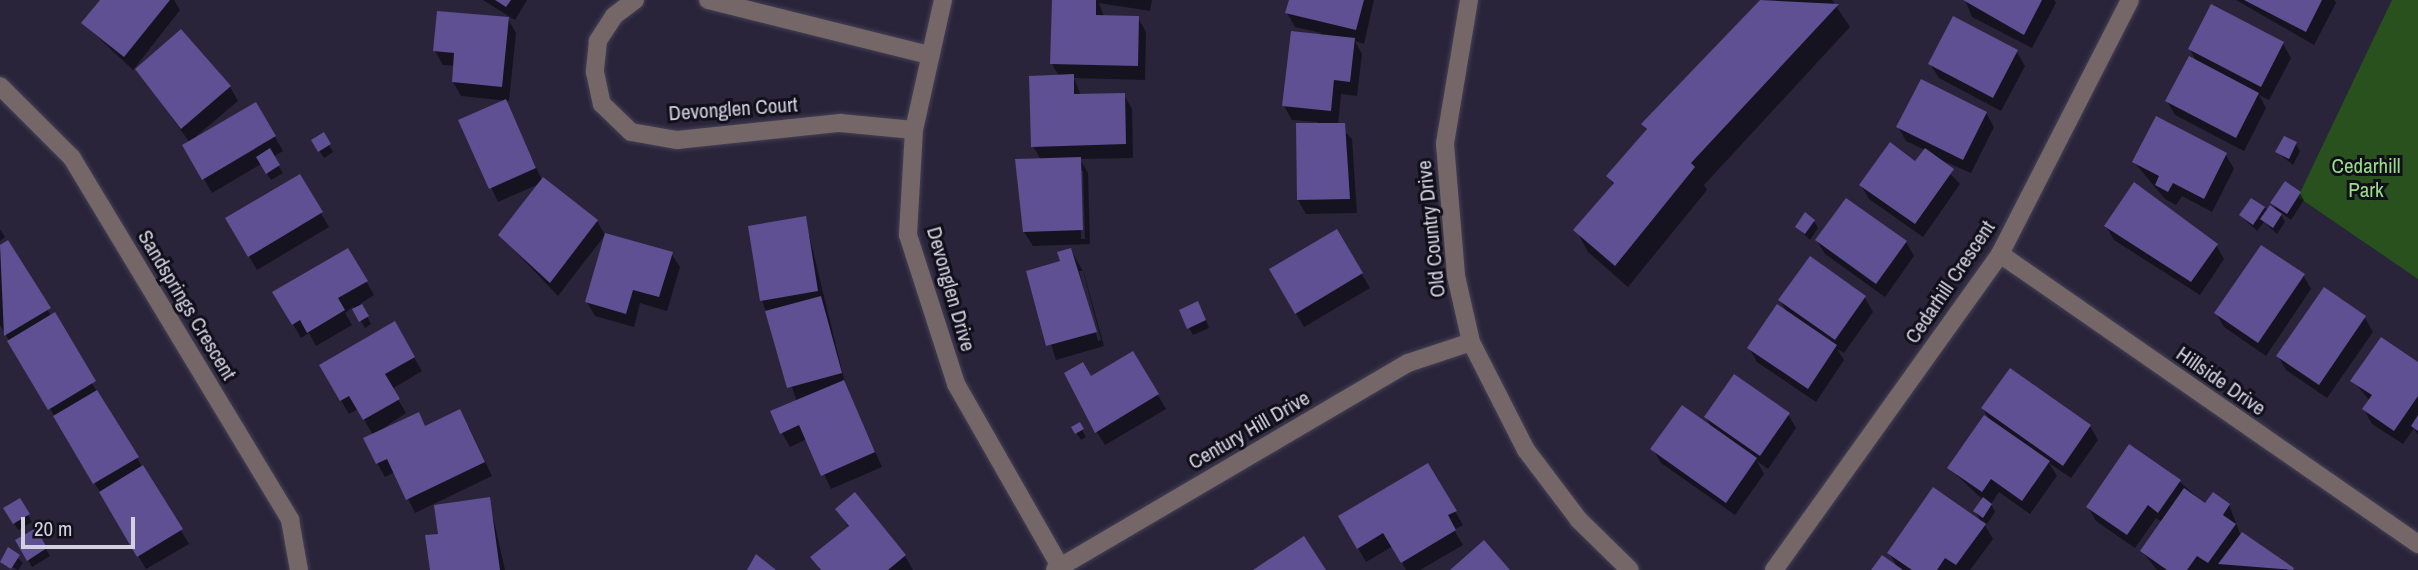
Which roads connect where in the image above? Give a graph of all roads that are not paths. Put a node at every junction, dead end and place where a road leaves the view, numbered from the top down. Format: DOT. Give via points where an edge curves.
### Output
graph roads {
  1 [pos="635,0"];
  2 [pos="708,0"];
  3 [pos="943,0"];
  4 [pos="1469,0"];
  5 [pos="2130,0"];
  6 [pos="929,55"];
  7 [pos="0,86"];
  8 [pos="914,130"];
  9 [pos="2000,254"];
  10 [pos="1471,342"];
  11 [pos="2418,544"];
  12 [pos="1058,568"];
  13 [pos="299,570"];
  14 [pos="1630,570"];
  15 [pos="1774,570"];
  1 -- 8 [label="street, Devonglen Court" via="614,16 598,41 595,72 603,104 631,132 677,140 840,123"];
  2 -- 6 [label="street"];
  3 -- 6 [label="street, Devonglen Drive"];
  4 -- 10 [label="street, Old Country Drive" via="1445,144 1456,276"];
  5 -- 9 [label="street, Cedarhill Crescent"];
  6 -- 8 [label="street, Devonglen Drive"];
  7 -- 13 [label="street, Sandsprings Crescent" via="72,158 290,520"];
  8 -- 12 [label="street, Devonglen Drive" via="908,235 956,384"];
  9 -- 11 [label="street, Hillside Drive"];
  9 -- 15 [label="street, Cedarhill Crescent"];
  10 -- 12 [label="street, Century Hill Drive" via="1408,363"];
  10 -- 14 [label="street, Old Country Drive" via="1526,450 1579,520"];
}
